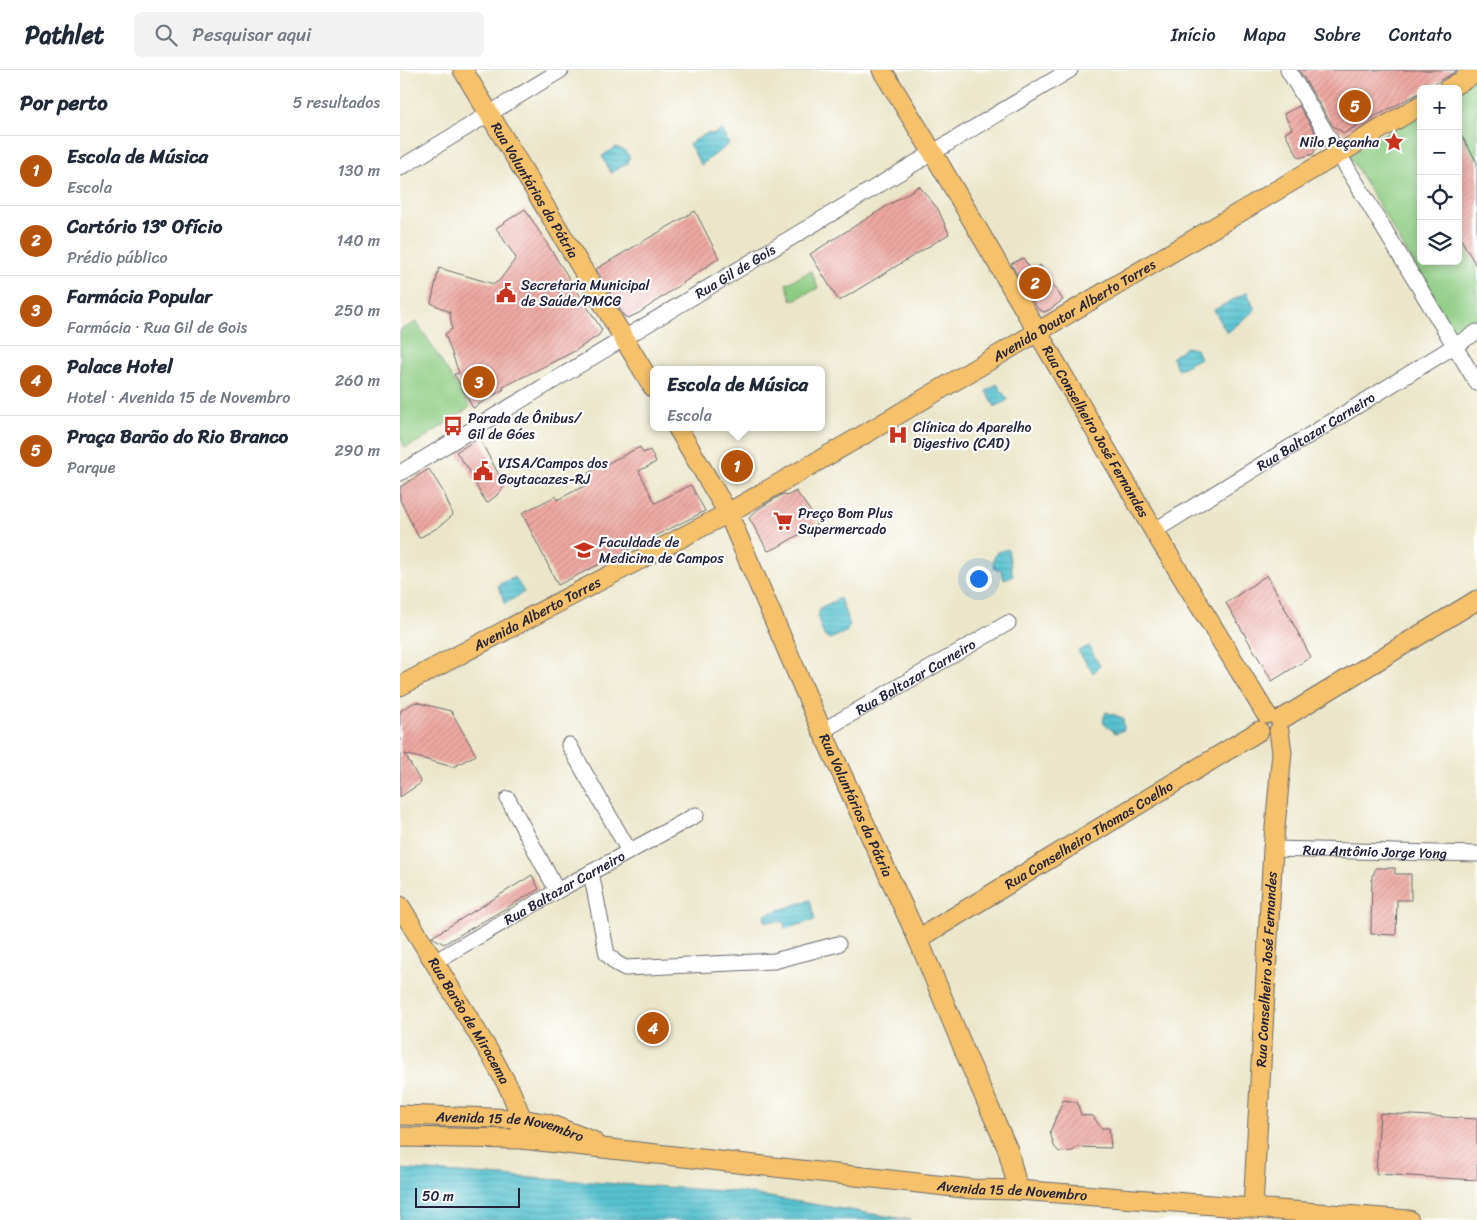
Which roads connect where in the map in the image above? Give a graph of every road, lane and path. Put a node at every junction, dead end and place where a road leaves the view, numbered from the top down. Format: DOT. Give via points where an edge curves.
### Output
graph roads {
  1 [pos="463,70"];
  2 [pos="561,70"];
  3 [pos="882,70"];
  4 [pos="1070,70"];
  5 [pos="1288,70"];
  6 [pos="1477,72"];
  7 [pos="1455,85"];
  8 [pos="1417,107"];
  9 [pos="488,114"];
  10 [pos="933,153"];
  11 [pos="1339,153"];
  12 [pos="400,168"];
  13 [pos="1038,332"];
  14 [pos="1477,332"];
  15 [pos="624,338"];
  16 [pos="1454,345"];
  17 [pos="650,382"];
  18 [pos="1477,382"];
  19 [pos="679,431"];
  20 [pos="400,473"];
  21 [pos="728,513"];
  22 [pos="1154,531"];
  23 [pos="1477,600"];
  24 [pos="1008,623"];
  25 [pos="400,686"];
  26 [pos="1275,722"];
  27 [pos="822,731"];
  28 [pos="569,745"];
  29 [pos="508,799"];
  30 [pos="696,815"];
  31 [pos="1273,849"];
  32 [pos="629,852"];
  33 [pos="1477,854"];
  34 [pos="591,872"];
  35 [pos="557,891"];
  36 [pos="400,906"];
  37 [pos="918,939"];
  38 [pos="838,944"];
  39 [pos="434,962"];
  40 [pos="400,1115"];
  41 [pos="522,1119"];
  42 [pos="400,1137"];
  43 [pos="521,1139"];
  44 [pos="618,1151"];
  45 [pos="1018,1190"];
  46 [pos="1253,1208"];
  47 [pos="1409,1220"];
  1 -- 9 [label="main road, Rua Voluntários da Pátria"];
  2 -- 9 [label="street"];
  3 -- 10 [label="main road, Rua Conselheiro José Fernandes"];
  4 -- 10 [label="street, Rua Gil de Gois"];
  5 -- 11 [label="street"];
  6 -- 7 [label="main road"];
  8 -- 11 [label="main road, Avenida Doutor Alberto Torres"];
  9 -- 12 [label="street"];
  9 -- 15 [label="main road, Rua Voluntários da Pátria"];
  10 -- 13 [label="main road, Rua Conselheiro José Fernandes"];
  10 -- 15 [label="street, Rua Gil de Gois"];
  11 -- 13 [label="main road, Avenida Doutor Alberto Torres"];
  11 -- 16 [label="street"];
  13 -- 21 [label="main road, Avenida Doutor Alberto Torres"];
  13 -- 22 [label="main road, Rua Conselheiro José Fernandes"];
  14 -- 16 [label="street, Rua Baltazar Carneiro"];
  15 -- 17 [label="main road, Rua Voluntários da Pátria"];
  15 -- 20 [label="street, Rua Gil de Gois"];
  16 -- 18 [label="street"];
  16 -- 22 [label="street, Rua Baltazar Carneiro"];
  19 -- 21 [label="main road, Rua Voluntários da Pátria"];
  21 -- 25 [label="main road, Avenida Alberto Torres"];
  21 -- 27 [label="main road, Rua Voluntários da Pátria"];
  22 -- 26 [label="main road, Rua Conselheiro José Fernandes"];
  23 -- 26 [label="main road"];
  24 -- 27 [label="street, Rua Baltazar Carneiro"];
  26 -- 31 [label="main road, Rua Conselheiro José Fernandes" via="1282,752"];
  26 -- 37 [label="main road, Rua Conselheiro Thomas Coelho" via="1259,719 1259,731"];
  27 -- 37 [label="main road, Rua Voluntários da Pátria"];
  28 -- 32 [label="street"];
  29 -- 35 [label="street"];
  30 -- 32 [label="street, Rua Baltazar Carneiro"];
  31 -- 33 [label="street, Rua Antônio Jorge Yong"];
  31 -- 46 [label="main road, Rua Conselheiro José Fernandes"];
  32 -- 34 [label="street, Rua Baltazar Carneiro"];
  34 -- 35 [label="street, Rua Baltazar Carneiro"];
  34 -- 38 [label="street" via="607,954 625,968 774,961"];
  35 -- 39 [label="street, Rua Baltazar Carneiro"];
  36 -- 39 [label="main road, Rua Barão de Miracema"];
  37 -- 45 [label="main road, Rua Voluntários da Pátria" via="1008,1150"];
  39 -- 41 [label="main road, Rua Barão de Miracema" via="491,1055"];
  40 -- 41 [label="main road, Avenida 15 de Novembro"];
  41 -- 43 [label="main road, Rua Barão de Miracema"];
  41 -- 44 [label="main road, Avenida 15 de Novembro" via="549,1124"];
  42 -- 43 [label="main road, Avenida 15 de Novembro"];
  43 -- 44 [label="main road, Avenida 15 de Novembro"];
  44 -- 45 [label="main road, Avenida 15 de Novembro" via="972,1189"];
  45 -- 46 [label="main road, Avenida 15 de Novembro"];
  46 -- 47 [label="main road, Avenida 15 de Novembro"];
}
